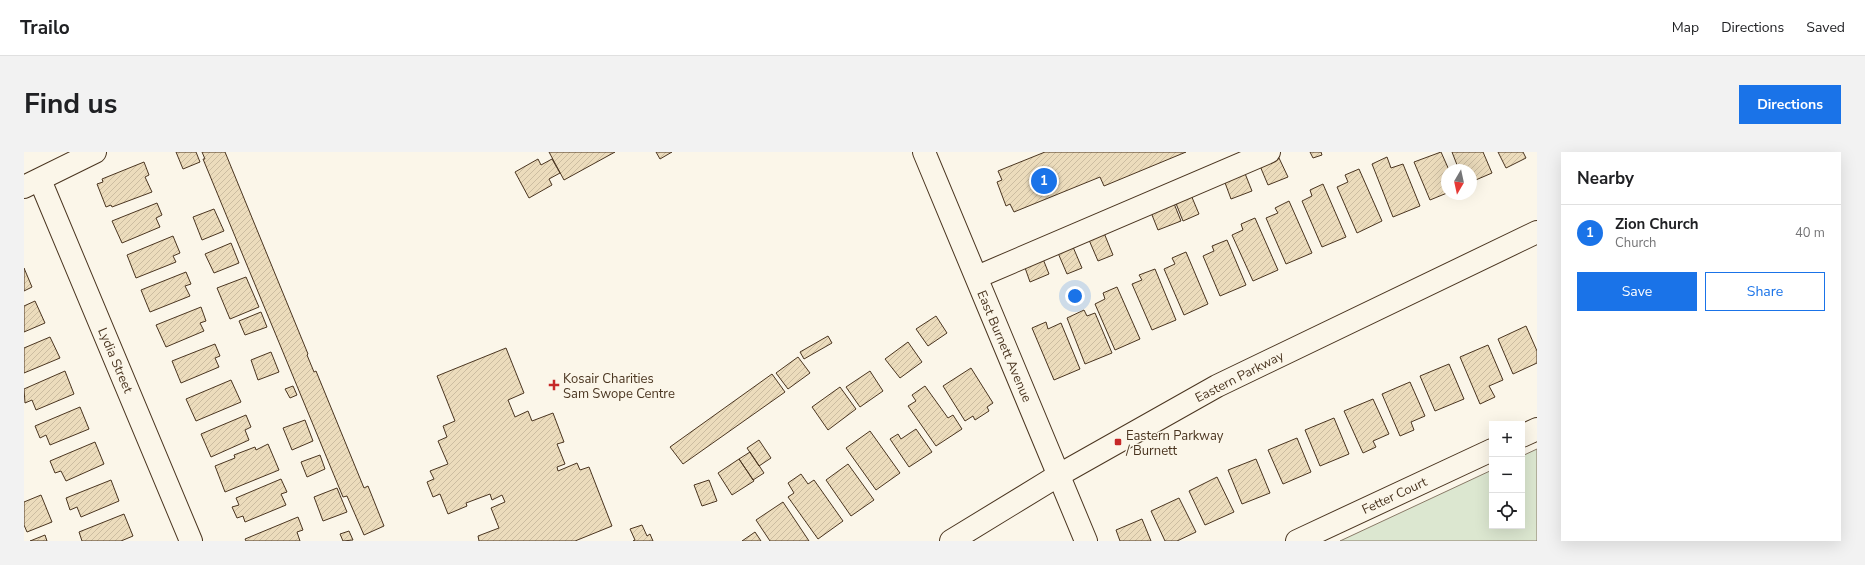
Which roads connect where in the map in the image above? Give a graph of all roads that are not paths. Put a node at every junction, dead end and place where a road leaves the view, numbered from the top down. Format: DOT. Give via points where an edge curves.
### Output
graph roads {
  1 [pos="95,152"];
  2 [pos="924,152"];
  3 [pos="1269,152"];
  4 [pos="32,184"];
  5 [pos="1537,232"];
  6 [pos="977,277"];
  7 [pos="1537,429"];
  8 [pos="1525,435"];
  9 [pos="1489,451"];
  10 [pos="1059,475"];
  11 [pos="191,541"];
  12 [pos="951,541"];
  13 [pos="1086,541"];
  14 [pos="1297,541"];
  1 -- 4 [label="street"];
  2 -- 6 [label="street, East Burnett Avenue"];
  3 -- 6 [label="street"];
  4 -- 11 [label="street, Lydia Street"];
  5 -- 10 [label="street, Eastern Parkway" via="1217,386"];
  6 -- 10 [label="street, East Burnett Avenue"];
  7 -- 8 [label="street"];
  9 -- 14 [label="street, Fetter Court"];
  10 -- 12 [label="street, Eastern Parkway"];
  10 -- 13 [label="street, East Burnett Avenue"];
}
